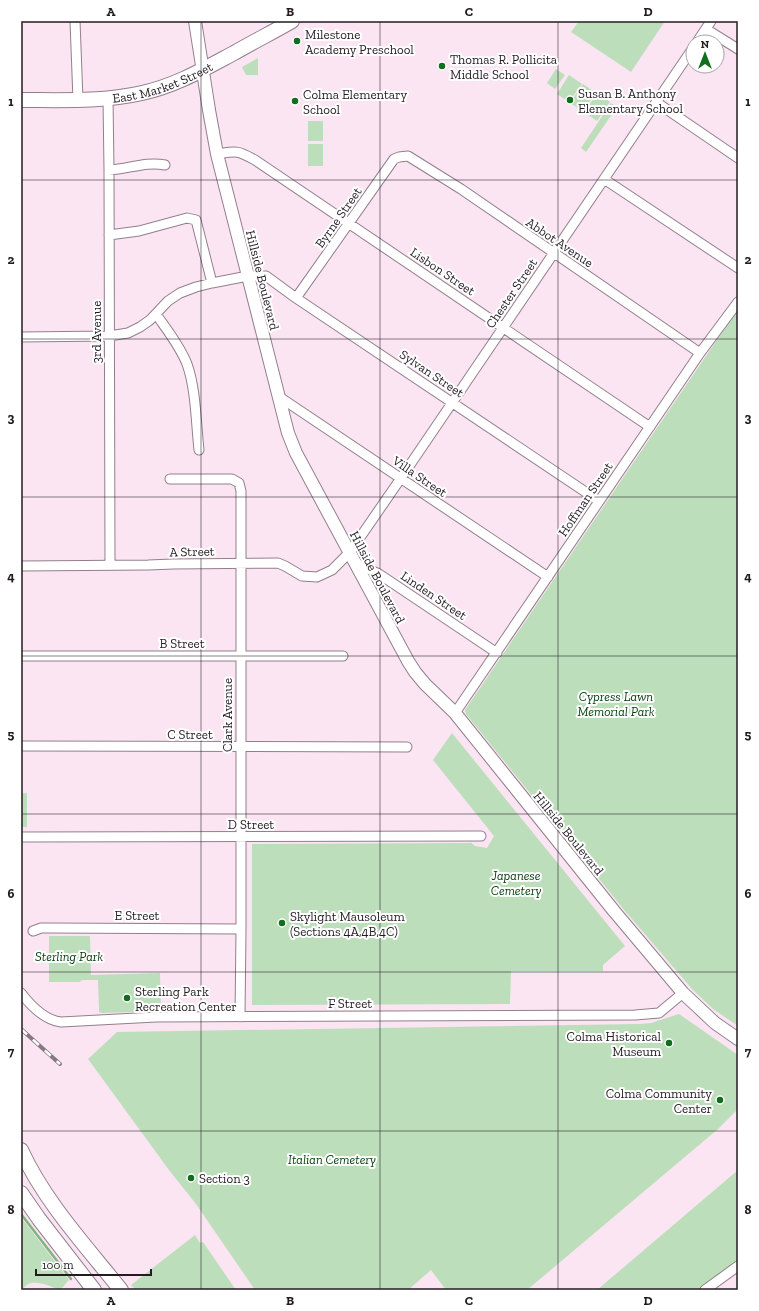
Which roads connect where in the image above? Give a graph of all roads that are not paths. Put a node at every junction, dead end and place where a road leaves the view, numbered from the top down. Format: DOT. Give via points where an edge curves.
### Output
graph roads {
  1 [pos="75,21"];
  2 [pos="195,21"];
  3 [pos="292,21"];
  4 [pos="709,25"];
  5 [pos="703,34"];
  6 [pos="738,50"];
  7 [pos="685,60"];
  8 [pos="202,70"];
  9 [pos="108,98"];
  10 [pos="21,100"];
  11 [pos="78,100"];
  12 [pos="656,102"];
  13 [pos="217,154"];
  14 [pos="404,156"];
  15 [pos="738,158"];
  16 [pos="165,165"];
  17 [pos="109,170"];
  18 [pos="604,179"];
  19 [pos="349,223"];
  20 [pos="109,235"];
  21 [pos="554,253"];
  22 [pos="738,268"];
  23 [pos="248,276"];
  24 [pos="212,283"];
  25 [pos="296,298"];
  26 [pos="738,302"];
  27 [pos="156,314"];
  28 [pos="503,328"];
  29 [pos="109,336"];
  30 [pos="21,337"];
  31 [pos="700,353"];
  32 [pos="278,396"];
  33 [pos="453,402"];
  34 [pos="650,427"];
  35 [pos="199,450"];
  36 [pos="401,478"];
  37 [pos="170,479"];
  38 [pos="599,501"];
  39 [pos="350,552"];
  40 [pos="241,563"];
  41 [pos="356,563"];
  42 [pos="110,565"];
  43 [pos="21,566"];
  44 [pos="548,577"];
  45 [pos="497,653"];
  46 [pos="21,656"];
  47 [pos="240,656"];
  48 [pos="343,656"];
  49 [pos="455,714"];
  50 [pos="21,746"];
  51 [pos="240,746"];
  52 [pos="407,747"];
  53 [pos="481,836"];
  54 [pos="21,837"];
  55 [pos="240,837"];
  56 [pos="241,929"];
  57 [pos="33,931"];
  58 [pos="21,993"];
  59 [pos="683,993"];
  60 [pos="240,1017"];
  61 [pos="738,1039"];
  62 [pos="21,1150"];
  63 [pos="21,1193"];
  64 [pos="738,1266"];
  65 [pos="94,1290"];
  66 [pos="121,1290"];
  67 [pos="705,1290"];
  1 -- 11 [label="street"];
  2 -- 8 [label="main road, Hillside Boulevard"];
  3 -- 8 [label="main road, East Market Street"];
  4 -- 5 [label="street"];
  4 -- 6 [label="street"];
  7 -- 12 [label="street, Chester Street"];
  8 -- 9 [label="main road, East Market Street" via="151,91"];
  8 -- 13 [label="main road, Hillside Boulevard"];
  9 -- 11 [label="main road, East Market Street"];
  9 -- 17 [label="street, 3rd Avenue"];
  10 -- 11 [label="main road, East Market Street"];
  12 -- 15 [label="street"];
  12 -- 18 [label="street, Chester Street"];
  13 -- 19 [label="street, Lisbon Street" via="241,152"];
  13 -- 23 [label="main road, Hillside Boulevard"];
  14 -- 19 [label="street, Byrne Street" via="394,159"];
  14 -- 21 [label="street, Abbot Avenue" via="412,157"];
  16 -- 17 [label="street" via="150,163"];
  17 -- 20 [label="street, 3rd Avenue"];
  18 -- 21 [label="street, Chester Street"];
  18 -- 22 [label="street"];
  19 -- 25 [label="street, Byrne Street"];
  19 -- 28 [label="street, Lisbon Street"];
  20 -- 24 [label="street" via="187,218 196,220"];
  20 -- 29 [label="street, 3rd Avenue"];
  21 -- 28 [label="street, Chester Street"];
  21 -- 31 [label="street, Abbot Avenue"];
  23 -- 24 [label="street, Sylvan Street"];
  23 -- 25 [label="street, Sylvan Street" via="266,276"];
  23 -- 32 [label="main road, Hillside Boulevard"];
  24 -- 27 [label="street, Sylvan Street" via="180,293"];
  25 -- 33 [label="street, Sylvan Street"];
  26 -- 31 [label="street, Hoffman Street"];
  27 -- 29 [label="street, Sylvan Street" via="128,333"];
  27 -- 35 [label="street" via="178,345 186,363 191,380"];
  28 -- 33 [label="street, Chester Street"];
  28 -- 34 [label="street, Lisbon Street"];
  29 -- 30 [label="street, Sylvan Street"];
  29 -- 42 [label="street, 3rd Avenue"];
  31 -- 34 [label="street, Hoffman Street"];
  32 -- 36 [label="street, Villa Street"];
  32 -- 39 [label="main road, Hillside Boulevard" via="296,453"];
  33 -- 36 [label="street, Chester Street"];
  33 -- 38 [label="street, Sylvan Street"];
  34 -- 38 [label="street, Hoffman Street"];
  36 -- 39 [label="street, Chester Street"];
  36 -- 44 [label="street, Villa Street"];
  37 -- 40 [label="street, Clark Avenue" via="232,479 239,483"];
  38 -- 44 [label="street, Hoffman Street"];
  39 -- 40 [label="street, A Street" via="332,570 317,577 302,576 278,563"];
  39 -- 41 [label="main road, Hillside Boulevard"];
  40 -- 42 [label="street, A Street"];
  40 -- 47 [label="street, Clark Avenue"];
  41 -- 45 [label="street, Linden Street" via="379,574"];
  41 -- 49 [label="main road, Hillside Boulevard" via="415,672"];
  42 -- 43 [label="street, A Street"];
  44 -- 45 [label="street, Hoffman Street"];
  45 -- 49 [label="street, Hoffman Street"];
  46 -- 47 [label="street, B Street"];
  47 -- 48 [label="street, B Street"];
  47 -- 51 [label="street, Clark Avenue"];
  49 -- 59 [label="main road, Hillside Boulevard"];
  50 -- 51 [label="street, C Street"];
  51 -- 52 [label="street, C Street"];
  51 -- 55 [label="street, Clark Avenue"];
  53 -- 55 [label="street, D Street"];
  54 -- 55 [label="street, D Street"];
  55 -- 56 [label="street, Clark Avenue"];
  56 -- 57 [label="street, E Street" via="41,928"];
  56 -- 60 [label="street, Clark Avenue"];
  58 -- 60 [label="street, F Street" via="45,1017 61,1022 156,1017"];
  59 -- 60 [label="street, F Street" via="659,1013 635,1015"];
  59 -- 61 [label="main road, Hillside Boulevard" via="714,1023"];
  62 -- 66 [label="main road" via="54,1205"];
  63 -- 65 [label="main road"];
  64 -- 67 [label="street"];
}
